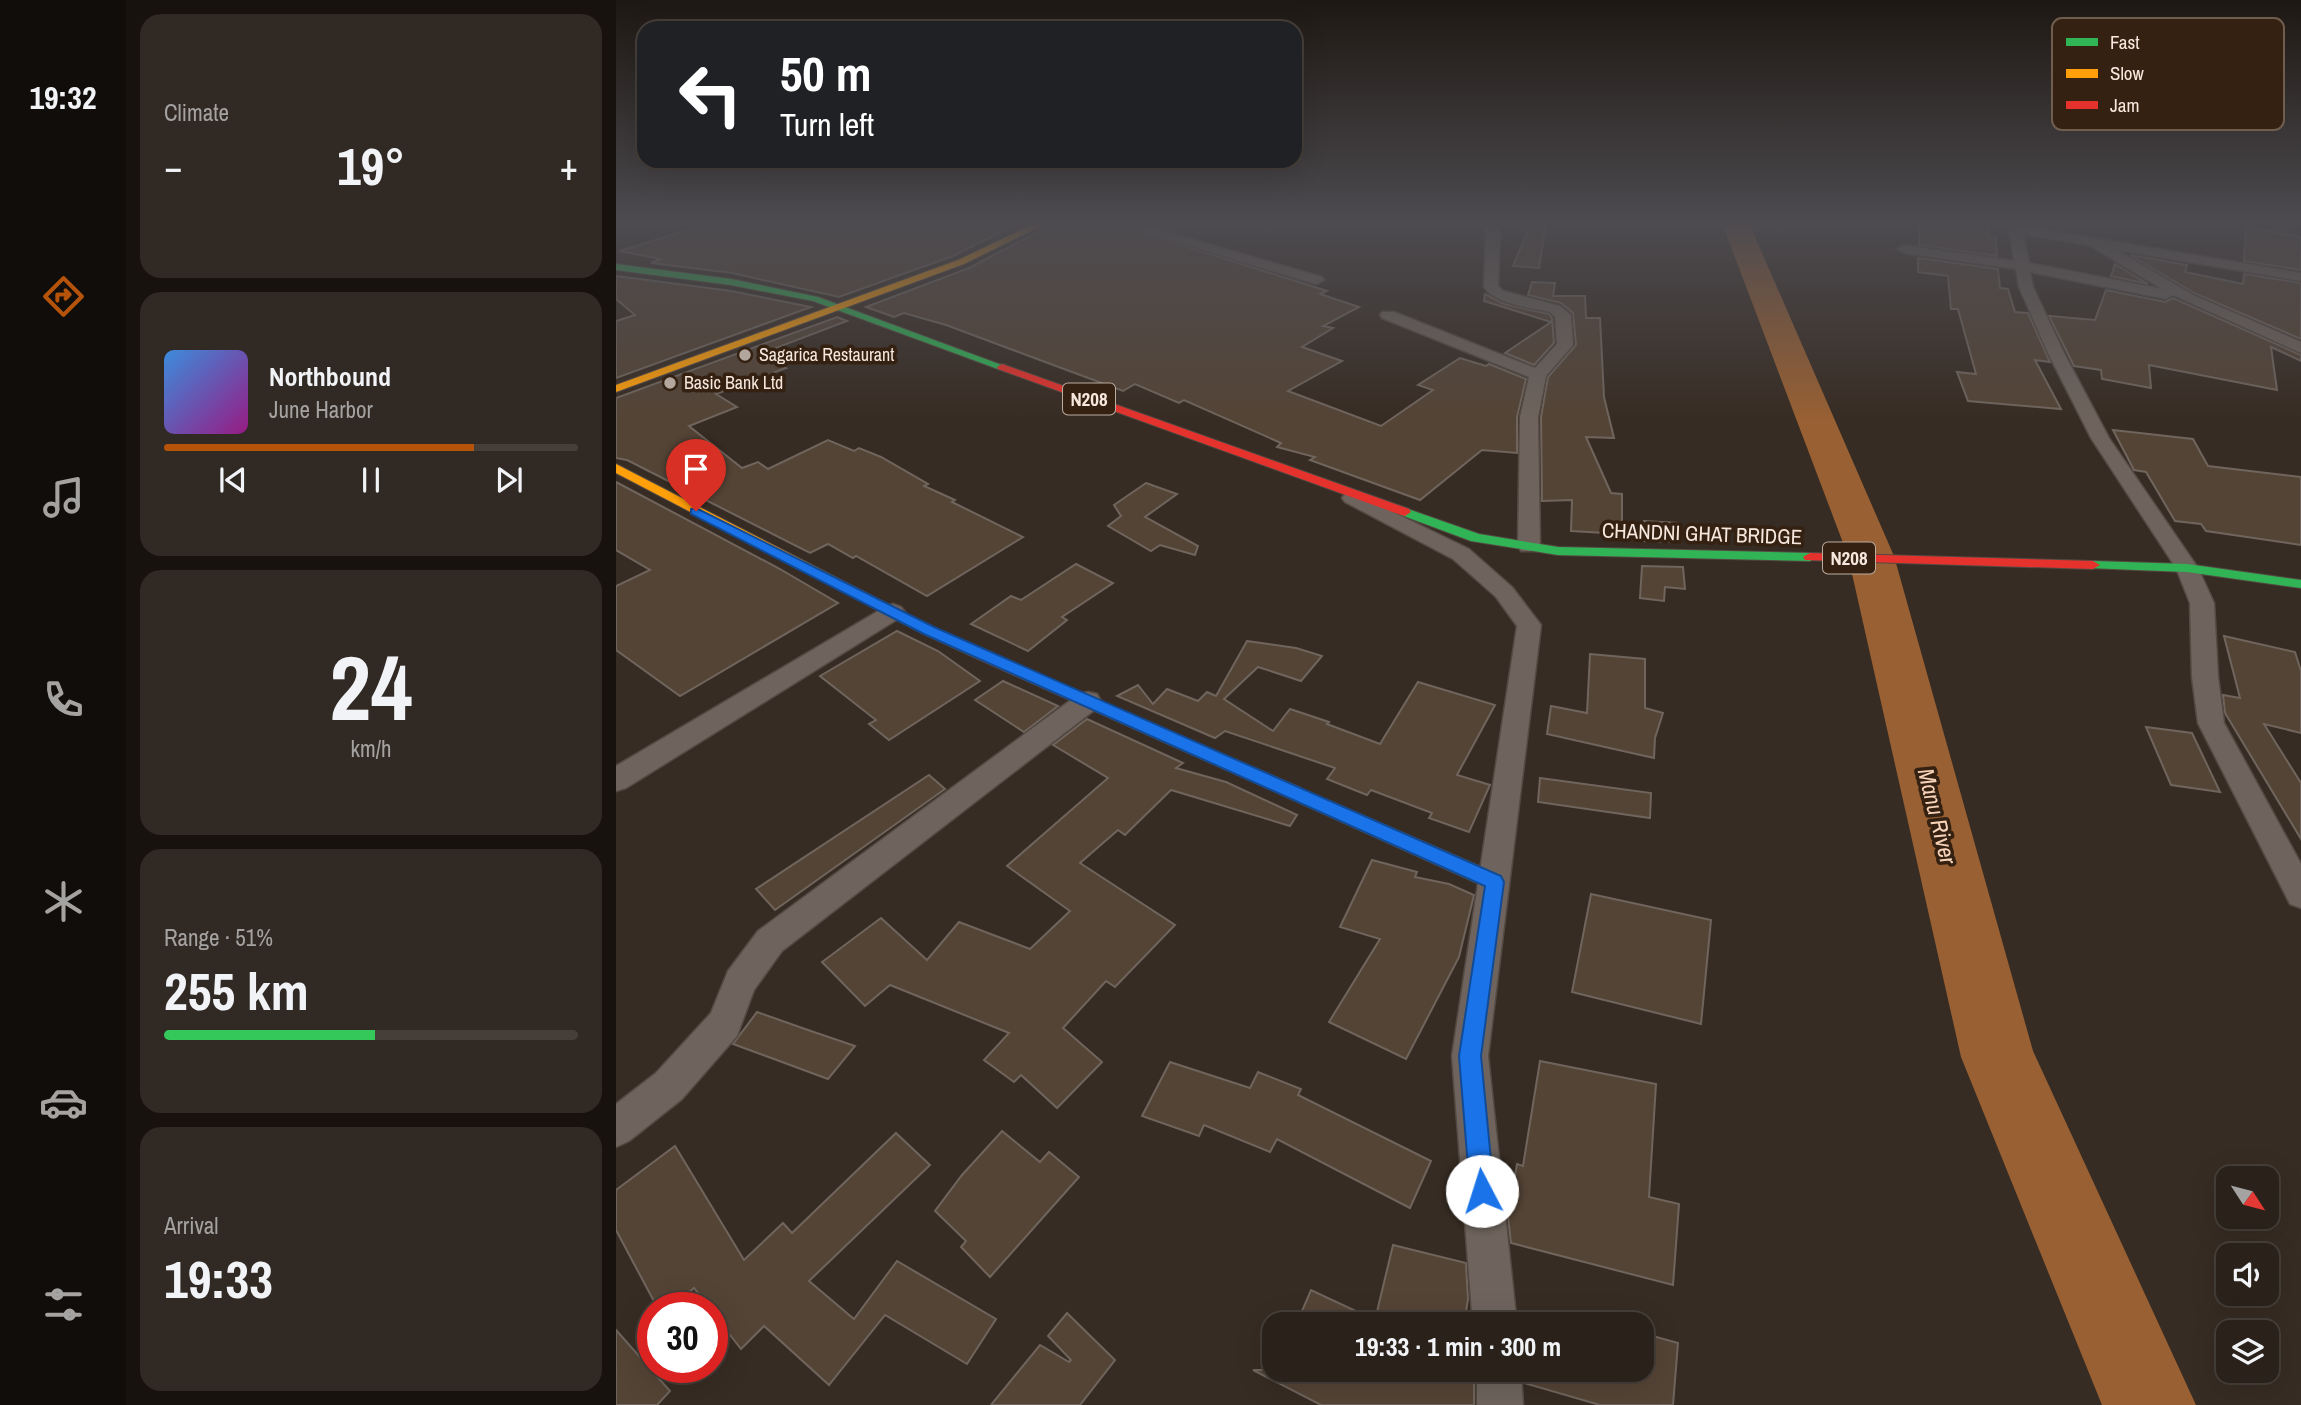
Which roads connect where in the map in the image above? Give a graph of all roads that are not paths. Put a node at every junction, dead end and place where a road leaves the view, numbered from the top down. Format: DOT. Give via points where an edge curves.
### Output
graph roads {
  1 [pos="763,289"];
  2 [pos="890,289"];
  3 [pos="1494,289"];
  4 [pos="2027,289"];
  5 [pos="2140,289"];
  6 [pos="2173,289"];
  7 [pos="2189,298"];
  8 [pos="838,308"];
  9 [pos="1388,315"];
  10 [pos="2301,348"];
  11 [pos="1538,375"];
  12 [pos="616,389"];
  13 [pos="616,468"];
  14 [pos="1326,484"];
  15 [pos="1529,546"];
  16 [pos="2187,568"];
  17 [pos="2301,584"];
  18 [pos="893,612"];
  19 [pos="1088,701"];
  20 [pos="616,780"];
  21 [pos="1495,882"];
  22 [pos="2301,894"];
  23 [pos="616,1128"];
  24 [pos="1494,1312"];
  25 [pos="1499,1382"];
  26 [pos="1500,1405"];
  1 -- 8 [label="main road, N208"];
  2 -- 8 [label="main road"];
  3 -- 11 [label="street" via="1563,315 1565,345"];
  4 -- 16 [label="street" via="2100,438"];
  5 -- 7 [label="street"];
  6 -- 7 [label="street"];
  7 -- 10 [label="street"];
  8 -- 12 [label="main road"];
  8 -- 14 [label="main road, N208"];
  9 -- 11 [label="street"];
  11 -- 15 [label="street" via="1529,417"];
  13 -- 18 [label="main road"];
  14 -- 15 [label="main road, N208" via="1476,538"];
  14 -- 21 [label="street" via="1461,554 1504,593 1528,625"];
  15 -- 16 [label="main road, CHANDNI GHAT BRIDGE / N208" via="1558,551"];
  16 -- 17 [label="main road, N208"];
  16 -- 22 [label="street" via="2202,603 2211,723"];
  18 -- 19 [label="main road"];
  18 -- 20 [label="street"];
  19 -- 21 [label="main road"];
  19 -- 23 [label="street" via="770,941 740,982 725,1024 669,1086"];
  21 -- 24 [label="street" via="1470,1056"];
  25 -- 26 [label="street"];
}
